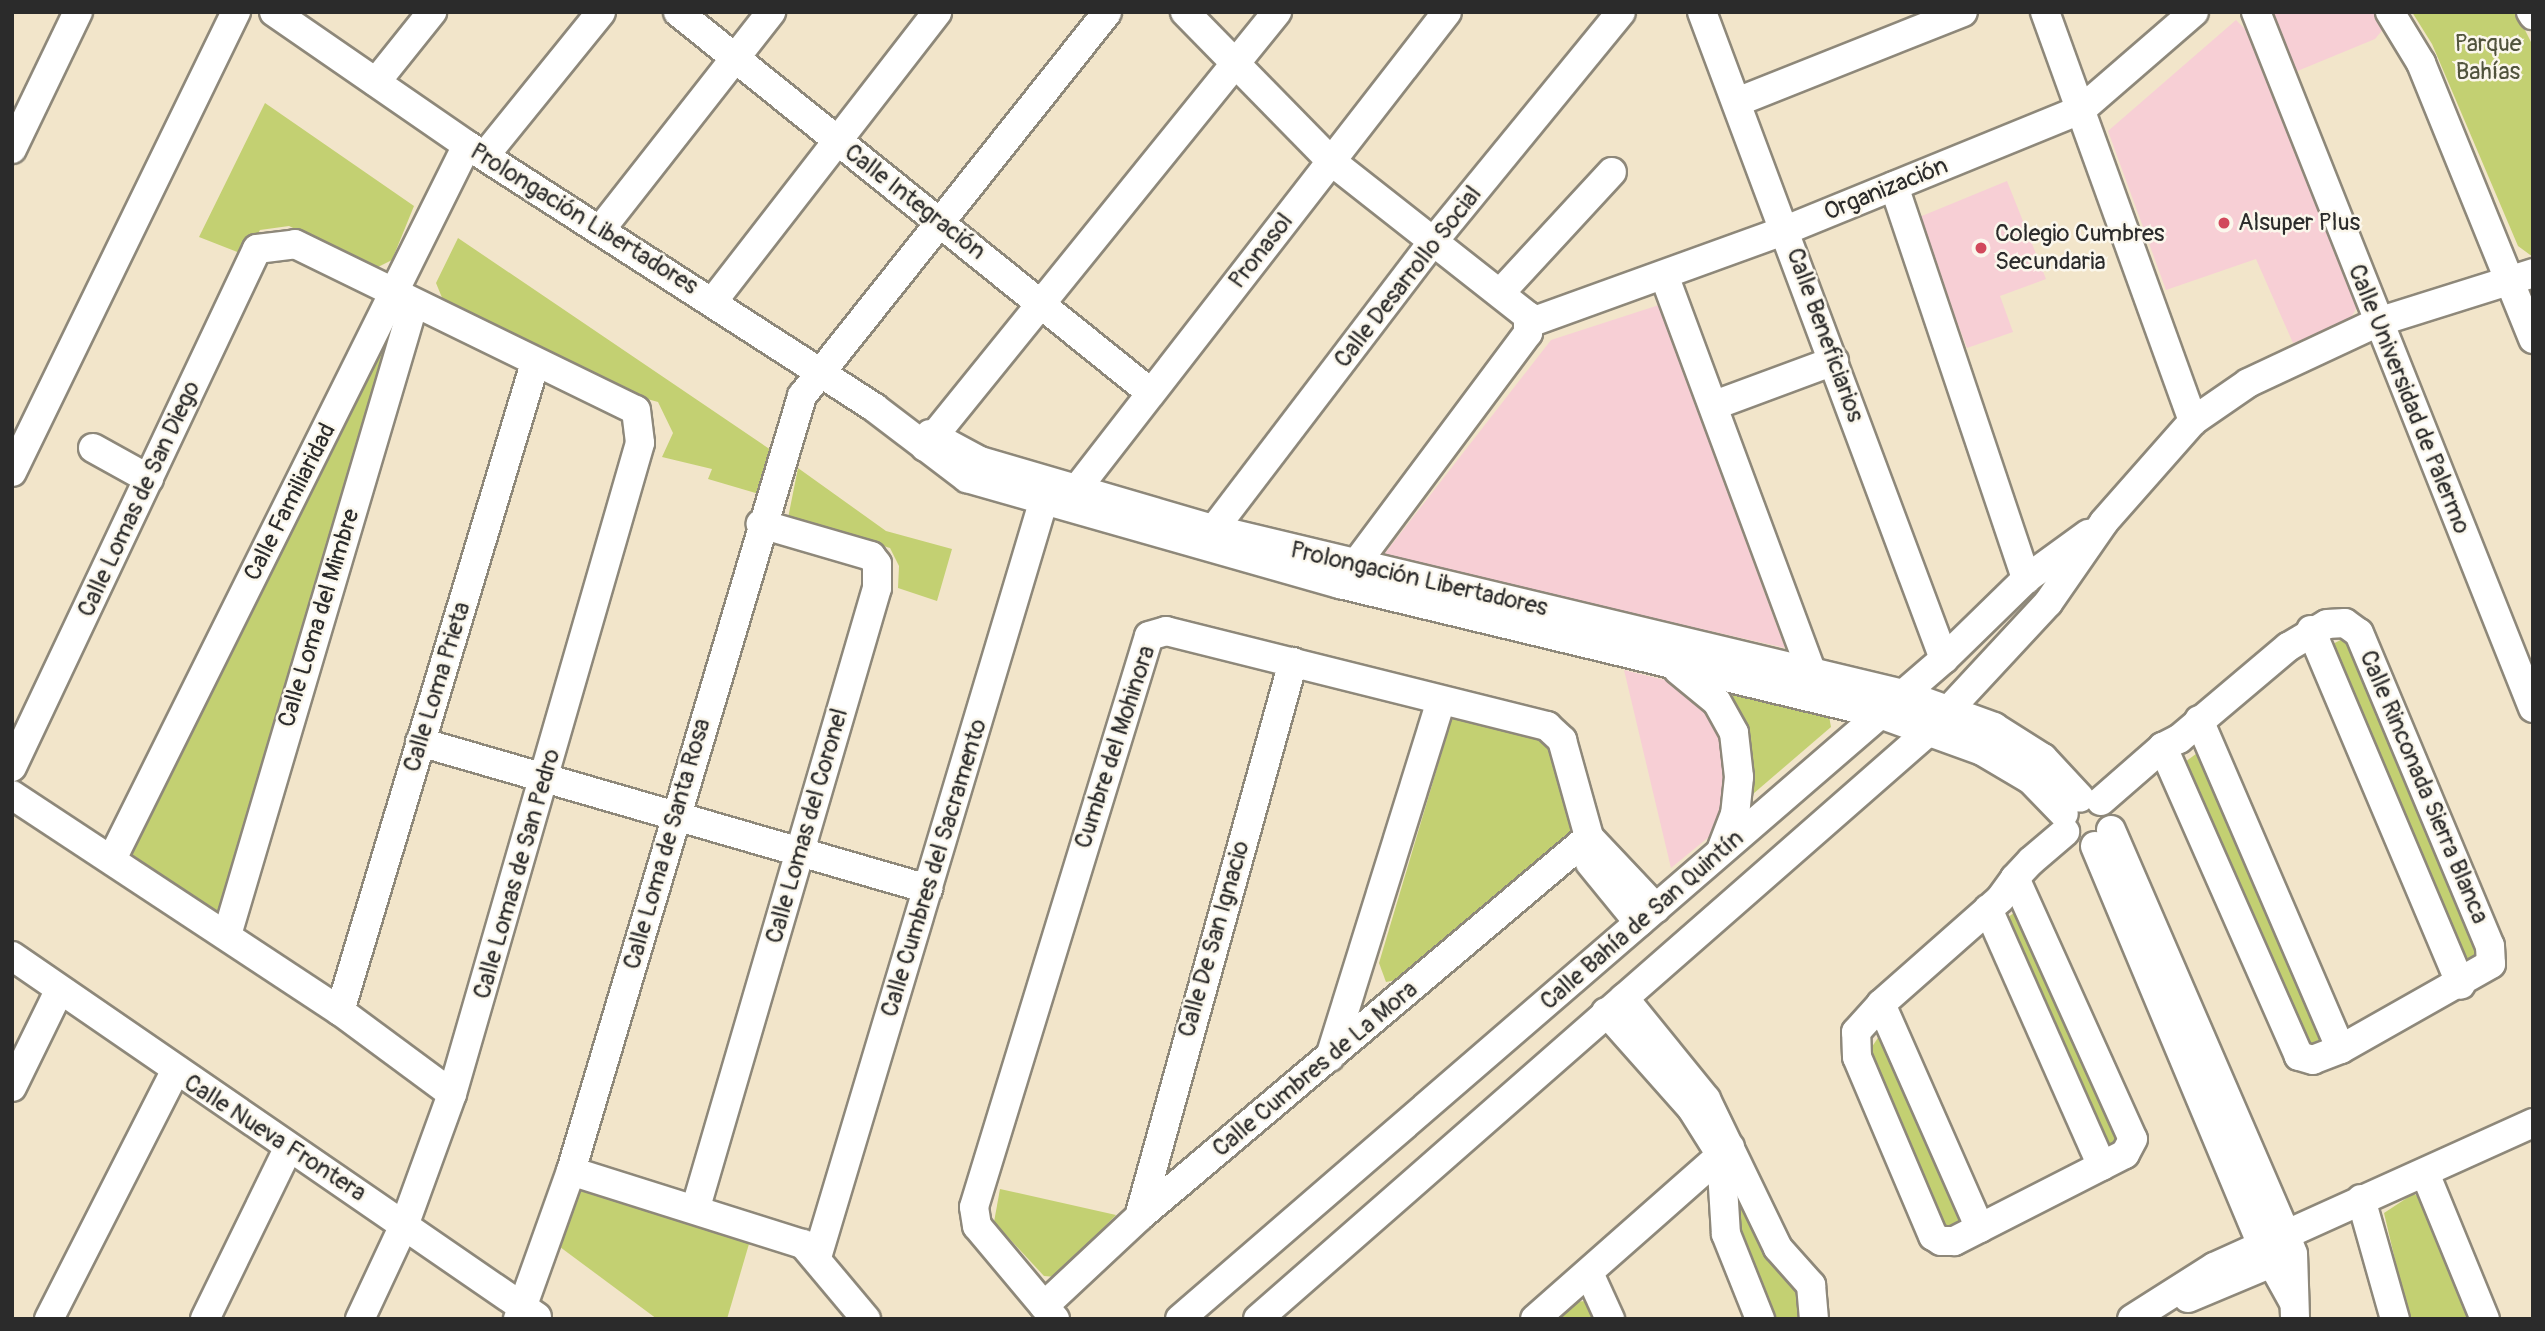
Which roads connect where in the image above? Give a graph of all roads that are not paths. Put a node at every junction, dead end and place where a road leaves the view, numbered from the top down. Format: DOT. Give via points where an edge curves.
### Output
graph roads {
  1 [pos="79,12"];
  2 [pos="236,12"];
  3 [pos="274,12"];
  4 [pos="432,12"];
  5 [pos="601,12"];
  6 [pos="678,12"];
  7 [pos="771,12"];
  8 [pos="937,12"];
  9 [pos="1107,12"];
  10 [pos="1185,12"];
  11 [pos="1277,12"];
  12 [pos="1447,12"];
  13 [pos="1621,12"];
  14 [pos="1702,12"];
  15 [pos="1963,12"];
  16 [pos="2045,12"];
  17 [pos="2194,12"];
  18 [pos="2256,12"];
  19 [pos="2390,12"];
  20 [pos="736,58"];
  21 [pos="1235,65"];
  22 [pos="376,82"];
  23 [pos="1737,102"];
  24 [pos="2082,109"];
  25 [pos="838,140"];
  26 [pos="12,149"];
  27 [pos="477,149"];
  28 [pos="1331,161"];
  29 [pos="1612,172"];
  30 [pos="1894,186"];
  31 [pos="943,223"];
  32 [pos="601,229"];
  33 [pos="1786,230"];
  34 [pos="1432,243"];
  35 [pos="2521,274"];
  36 [pos="1664,275"];
  37 [pos="1502,291"];
  38 [pos="405,297"];
  39 [pos="714,300"];
  40 [pos="1043,304"];
  41 [pos="2378,322"];
  42 [pos="1529,323"];
  43 [pos="2533,339"];
  44 [pos="1834,360"];
  45 [pos="535,363"];
  46 [pos="820,372"];
  47 [pos="1151,393"];
  48 [pos="1715,405"];
  49 [pos="2193,421"];
  50 [pos="930,442"];
  51 [pos="93,448"];
  52 [pos="12,472"];
  53 [pos="149,479"];
  54 [pos="1076,490"];
  55 [pos="1046,493"];
  56 [pos="2104,522"];
  57 [pos="761,524"];
  58 [pos="1207,538"];
  59 [pos="1348,575"];
  60 [pos="2026,579"];
  61 [pos="2311,630"];
  62 [pos="1657,647"];
  63 [pos="1944,659"];
  64 [pos="1293,662"];
  65 [pos="1811,670"];
  66 [pos="1903,694"];
  67 [pos="1441,701"];
  68 [pos="2533,708"];
  69 [pos="1949,711"];
  70 [pos="1880,714"];
  71 [pos="1929,731"];
  72 [pos="2178,741"];
  73 [pos="420,742"];
  74 [pos="12,767"];
  75 [pos="546,778"];
  76 [pos="12,795"];
  77 [pos="675,816"];
  78 [pos="2088,822"];
  79 [pos="1583,842"];
  80 [pos="1721,851"];
  81 [pos="800,852"];
  82 [pos="112,859"];
  83 [pos="928,889"];
  84 [pos="2006,894"];
  85 [pos="1647,916"];
  86 [pos="227,934"];
  87 [pos="12,956"];
  88 [pos="2461,985"];
  89 [pos="58,993"];
  90 [pos="1881,1004"];
  91 [pos="1615,1005"];
  92 [pos="340,1011"];
  93 [pos="2341,1049"];
  94 [pos="1330,1057"];
  95 [pos="175,1072"];
  96 [pos="12,1087"];
  97 [pos="452,1094"];
  98 [pos="2533,1123"];
  99 [pos="288,1149"];
  100 [pos="1726,1151"];
  101 [pos="2102,1166"];
  102 [pos="570,1171"];
  103 [pos="2425,1173"];
  104 [pos="2370,1201"];
  105 [pos="696,1207"];
  106 [pos="1139,1217"];
  107 [pos="405,1223"];
  108 [pos="1980,1228"];
  109 [pos="2278,1250"];
  110 [pos="818,1254"];
  111 [pos="1590,1273"];
  112 [pos="2196,1299"];
  113 [pos="2294,1310"];
  114 [pos="1049,1312"];
  115 [pos="527,1315"];
  116 [pos="49,1319"];
  117 [pos="205,1319"];
  118 [pos="360,1319"];
  119 [pos="866,1319"];
  120 [pos="1180,1319"];
  121 [pos="1258,1319"];
  122 [pos="1535,1319"];
  123 [pos="1609,1319"];
  124 [pos="1760,1319"];
  125 [pos="1814,1319"];
  126 [pos="2132,1319"];
  127 [pos="2395,1319"];
  128 [pos="2485,1319"];
  1 -- 26 [label="street"];
  2 -- 52 [label="street"];
  3 -- 22 [label="street, Prolongación Libertadores"];
  4 -- 22 [label="street"];
  5 -- 27 [label="street, Calle Familiaridad"];
  6 -- 20 [label="street, Calle Integración"];
  7 -- 20 [label="street"];
  8 -- 25 [label="street"];
  9 -- 31 [label="street, Calle Loma de Santa Rosa"];
  10 -- 21 [label="street"];
  11 -- 21 [label="street"];
  12 -- 28 [label="street, Pronasol"];
  13 -- 34 [label="street, Calle Desarrollo Social"];
  14 -- 23 [label="street, Calle Beneficiarios"];
  15 -- 23 [label="street"];
  16 -- 24 [label="street"];
  17 -- 24 [label="street, Organización"];
  18 -- 41 [label="street, Calle Universidad de Palermo"];
  19 -- 35 [label="street" via="2421,62"];
  20 -- 25 [label="street, Calle Integración"];
  20 -- 32 [label="street"];
  21 -- 28 [label="street"];
  21 -- 40 [label="street"];
  22 -- 27 [label="street, Prolongación Libertadores"];
  23 -- 33 [label="street, Calle Beneficiarios"];
  24 -- 30 [label="street, Organización"];
  24 -- 49 [label="street"];
  25 -- 31 [label="street, Calle Integración"];
  25 -- 39 [label="street"];
  27 -- 32 [label="street, Prolongación Libertadores"];
  27 -- 38 [label="street, Calle Familiaridad"];
  28 -- 34 [label="street"];
  28 -- 47 [label="street, Pronasol"];
  29 -- 37 [label="street"];
  30 -- 33 [label="street, Organización"];
  30 -- 60 [label="street"];
  31 -- 40 [label="street, Calle Integración"];
  31 -- 46 [label="street, Calle Loma de Santa Rosa"];
  32 -- 39 [label="street, Prolongación Libertadores"];
  33 -- 36 [label="street, Organización"];
  33 -- 44 [label="street, Calle Beneficiarios"];
  34 -- 37 [label="street"];
  34 -- 58 [label="street, Calle Desarrollo Social"];
  35 -- 41 [label="street, Calle Bahía de San Quintín"];
  35 -- 43 [label="street"];
  36 -- 42 [label="street, Organización"];
  36 -- 48 [label="street"];
  37 -- 42 [label="street"];
  38 -- 45 [label="street"];
  38 -- 53 [label="street, Calle Lomas de San Diego" via="295,244 277,242 257,249"];
  38 -- 82 [label="street, Calle Familiaridad"];
  38 -- 86 [label="street, Calle Loma del Mimbre"];
  39 -- 46 [label="street, Prolongación Libertadores"];
  40 -- 47 [label="street, Calle Integración"];
  40 -- 50 [label="street"];
  41 -- 49 [label="street, Calle Bahía de San Quintín" via="2248,383"];
  41 -- 68 [label="street, Calle Universidad de Palermo"];
  42 -- 59 [label="street"];
  44 -- 48 [label="street"];
  44 -- 63 [label="street, Calle Beneficiarios"];
  45 -- 73 [label="street, Calle Loma Prieta"];
  45 -- 75 [label="street, Calle Lomas de San Pedro" via="626,404 641,419"];
  46 -- 50 [label="street, Prolongación Libertadores"];
  46 -- 57 [label="street, Calle Loma de Santa Rosa" via="794,414"];
  47 -- 54 [label="street, Pronasol"];
  48 -- 65 [label="street"];
  49 -- 56 [label="street, Calle Bahía de San Quintín"];
  50 -- 55 [label="street, Prolongación Libertadores" via="967,478"];
  51 -- 53 [label="street"];
  53 -- 74 [label="street, Calle Lomas de San Diego"];
  54 -- 55 [label="street, Prolongación Libertadores"];
  54 -- 58 [label="street, Prolongación Libertadores"];
  55 -- 58 [label="street, Prolongación Libertadores"];
  55 -- 83 [label="street, Calle Cumbres del Sacramento"];
  56 -- 60 [label="street, Calle Bahía de San Quintín"];
  56 -- 69 [label="street, Calle Bahía de San Quintín" via="2048,603"];
  57 -- 77 [label="street, Calle Loma de Santa Rosa"];
  57 -- 81 [label="street, Calle Lomas del Coronel" via="871,556 877,564 877,588"];
  58 -- 59 [label="street, Prolongación Libertadores"];
  59 -- 62 [label="street, Prolongación Libertadores"];
  60 -- 63 [label="street, Calle Bahía de San Quintín"];
  61 -- 72 [label="street"];
  61 -- 88 [label="street"];
  61 -- 88 [label="street, Calle Rinconada Sierra Blanca" via="2334,622 2359,632 2493,953 2486,970"];
  62 -- 65 [label="street, Prolongación Libertadores"];
  62 -- 70 [label="street, Prolongación Libertadores"];
  62 -- 80 [label="street" via="1717,702 1734,733 1735,814"];
  63 -- 66 [label="street, Calle Bahía de San Quintín"];
  64 -- 67 [label="street, Cumbre del Mohinora"];
  64 -- 106 [label="street, Calle De San Ignacio"];
  64 -- 114 [label="street, Cumbre del Mohinora" via="1167,631 1145,641 974,1207 977,1226"];
  65 -- 66 [label="street, Prolongación Libertadores"];
  66 -- 69 [label="street, Prolongación Libertadores"];
  66 -- 70 [label="street, Calle Bahía de San Quintín"];
  67 -- 79 [label="street, Cumbre del Mohinora" via="1558,733"];
  67 -- 94 [label="street"];
  69 -- 71 [label="street, Calle Bahía de San Quintín"];
  69 -- 78 [label="street, Prolongación Libertadores" via="1994,727 2043,758"];
  70 -- 71 [label="street, Prolongación Libertadores"];
  70 -- 80 [label="street, Calle Bahía de San Quintín"];
  71 -- 78 [label="street, Prolongación Libertadores" via="2031,780"];
  71 -- 91 [label="street, Calle Bahía de San Quintín"];
  72 -- 78 [label="street"];
  72 -- 93 [label="street"];
  72 -- 93 [label="street, Calle Rinconada Sierra Blanca" via="2290,1045 2306,1059"];
  73 -- 75 [label="street"];
  73 -- 92 [label="street, Calle Loma Prieta"];
  75 -- 77 [label="street"];
  75 -- 97 [label="street, Calle Lomas de San Pedro"];
  76 -- 82 [label="street"];
  77 -- 81 [label="street"];
  77 -- 102 [label="street, Calle Loma de Santa Rosa"];
  78 -- 84 [label="street"];
  78 -- 109 [label="street"];
  79 -- 85 [label="street, Cumbre del Mohinora"];
  79 -- 94 [label="street, Calle Cumbres de La Mora"];
  80 -- 85 [label="street, Calle Bahía de San Quintín"];
  81 -- 83 [label="street"];
  81 -- 105 [label="street, Calle Lomas del Coronel"];
  82 -- 86 [label="street"];
  83 -- 110 [label="street, Calle Cumbres del Sacramento"];
  84 -- 90 [label="street"];
  84 -- 101 [label="street"];
  84 -- 101 [label="street" via="2131,1125 2129,1150"];
  85 -- 120 [label="street, Calle Bahía de San Quintín"];
  86 -- 92 [label="street"];
  87 -- 89 [label="street, Calle Nueva Frontera"];
  88 -- 93 [label="street, Calle Rinconada Sierra Blanca"];
  89 -- 95 [label="street, Calle Nueva Frontera"];
  89 -- 96 [label="street"];
  90 -- 108 [label="street"];
  90 -- 108 [label="street" via="1856,1032 1856,1050 1933,1236 1954,1241"];
  91 -- 100 [label="street"];
  91 -- 121 [label="street, Calle Bahía de San Quintín"];
  92 -- 97 [label="street"];
  94 -- 106 [label="street, Calle Cumbres de La Mora"];
  95 -- 99 [label="street, Calle Nueva Frontera"];
  95 -- 116 [label="street"];
  97 -- 107 [label="street, Calle Lomas de San Pedro"];
  98 -- 103 [label="street"];
  99 -- 107 [label="street, Calle Nueva Frontera"];
  99 -- 117 [label="street"];
  100 -- 111 [label="street"];
  100 -- 124 [label="street" via="1726,1234"];
  100 -- 125 [label="street" via="1778,1248 1811,1285"];
  101 -- 108 [label="street"];
  102 -- 105 [label="street"];
  102 -- 115 [label="street, Calle Loma de Santa Rosa"];
  103 -- 104 [label="street"];
  103 -- 128 [label="street"];
  104 -- 109 [label="street"];
  104 -- 127 [label="street"];
  105 -- 110 [label="street" via="787,1236"];
  106 -- 114 [label="street, Calle Cumbres de La Mora"];
  107 -- 115 [label="street, Calle Nueva Frontera"];
  107 -- 118 [label="street, Calle Lomas de San Pedro"];
  109 -- 112 [label="street"];
  109 -- 113 [label="street"];
  110 -- 119 [label="street"];
  111 -- 122 [label="street"];
  111 -- 123 [label="street"];
  112 -- 126 [label="street" via="2165,1302"];
}
